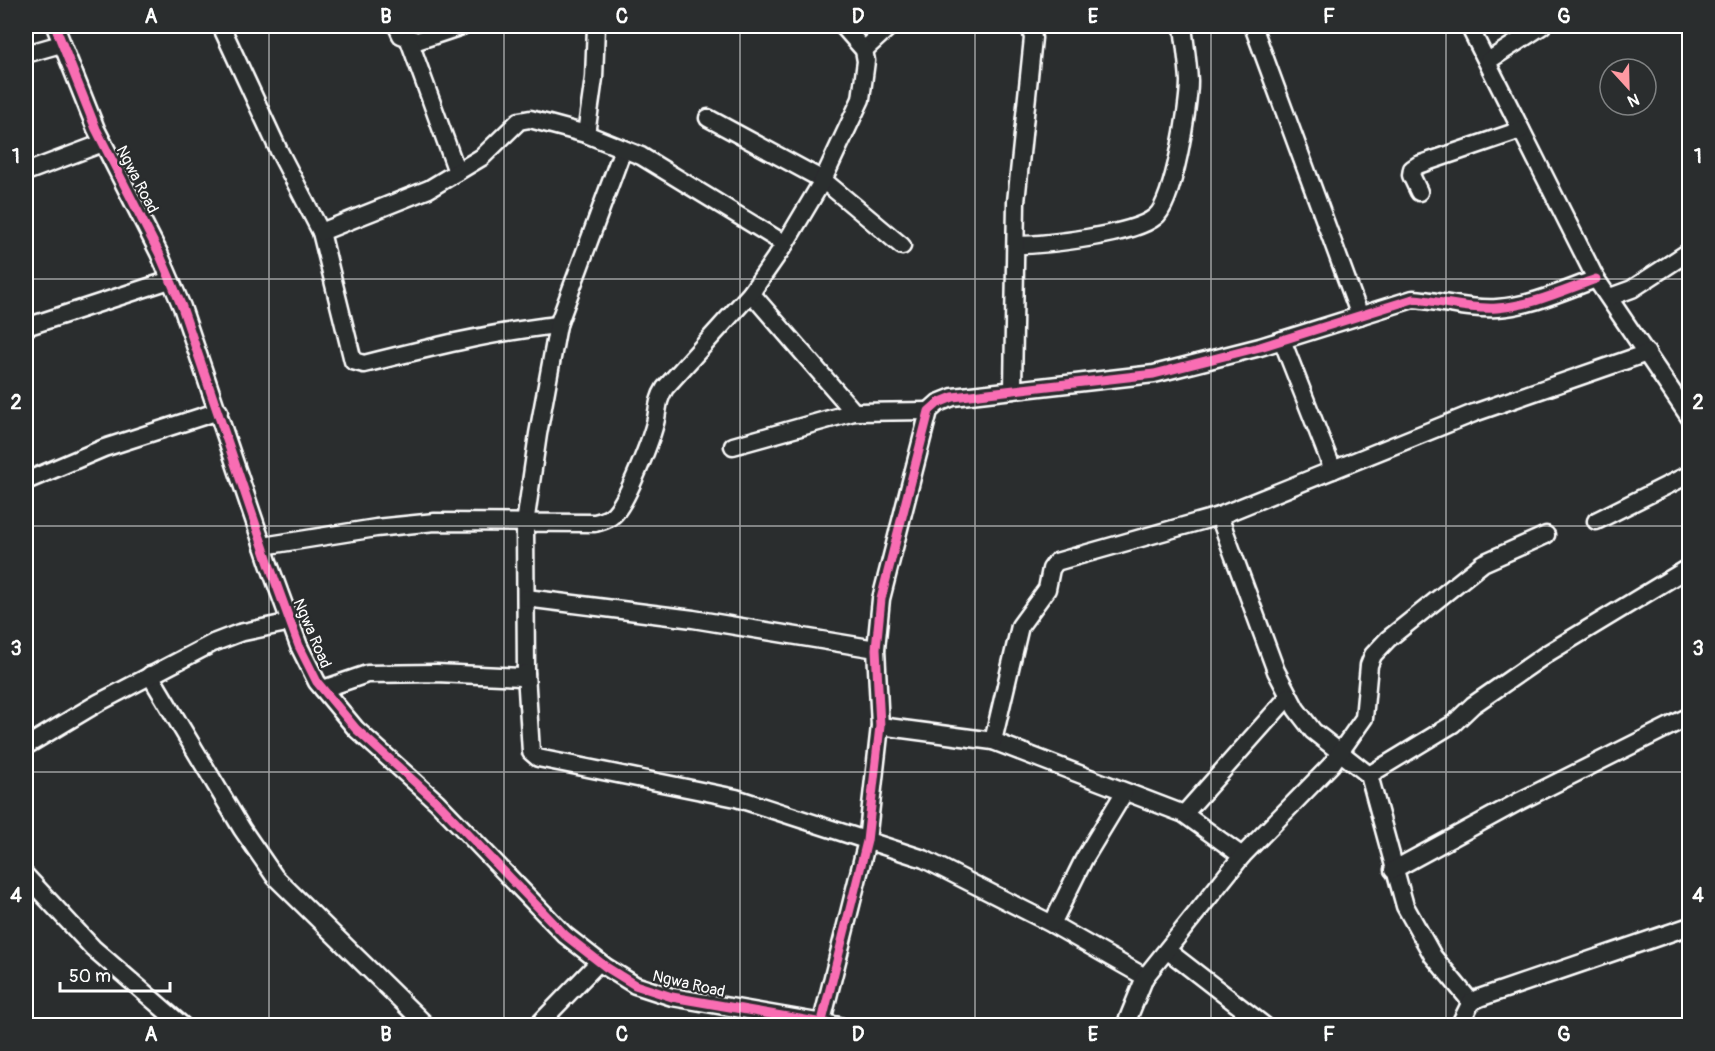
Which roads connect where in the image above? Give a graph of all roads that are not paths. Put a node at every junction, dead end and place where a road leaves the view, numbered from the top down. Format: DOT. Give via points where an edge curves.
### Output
graph roads {
  1 [pos="54,26"];
  2 [pos="221,26"];
  3 [pos="397,26"];
  4 [pos="462,26"];
  5 [pos="596,26"];
  6 [pos="843,26"];
  7 [pos="890,26"];
  8 [pos="1030,26"];
  9 [pos="1183,26"];
  10 [pos="1253,26"];
  11 [pos="1469,26"];
  12 [pos="1542,26"];
  13 [pos="409,40"];
  14 [pos="62,44"];
  15 [pos="864,50"];
  16 [pos="26,54"];
  17 [pos="1488,61"];
  18 [pos="708,118"];
  19 [pos="1521,130"];
  20 [pos="586,134"];
  21 [pos="103,143"];
  22 [pos="623,149"];
  23 [pos="26,172"];
  24 [pos="458,172"];
  25 [pos="823,180"];
  26 [pos="1419,192"];
  27 [pos="321,232"];
  28 [pos="784,244"];
  29 [pos="1016,245"];
  30 [pos="902,246"];
  31 [pos="1689,251"];
  32 [pos="1596,279"];
  33 [pos="170,280"];
  34 [pos="750,293"];
  35 [pos="1610,297"];
  36 [pos="1360,316"];
  37 [pos="558,325"];
  38 [pos="26,327"];
  39 [pos="1282,340"];
  40 [pos="1647,354"];
  41 [pos="1013,390"];
  42 [pos="219,411"];
  43 [pos="929,411"];
  44 [pos="854,412"];
  45 [pos="1689,418"];
  46 [pos="733,446"];
  47 [pos="1333,470"];
  48 [pos="1689,474"];
  49 [pos="26,481"];
  50 [pos="1219,516"];
  51 [pos="1596,521"];
  52 [pos="525,524"];
  53 [pos="1546,535"];
  54 [pos="263,546"];
  55 [pos="1689,567"];
  56 [pos="526,598"];
  57 [pos="291,622"];
  58 [pos="876,650"];
  59 [pos="526,674"];
  60 [pos="150,675"];
  61 [pos="323,689"];
  62 [pos="1289,696"];
  63 [pos="1689,716"];
  64 [pos="880,726"];
  65 [pos="993,741"];
  66 [pos="27,742"];
  67 [pos="1338,753"];
  68 [pos="1369,775"];
  69 [pos="1124,792"];
  70 [pos="1185,814"];
  71 [pos="867,841"];
  72 [pos="1242,856"];
  73 [pos="1394,870"];
  74 [pos="26,876"];
  75 [pos="1052,924"];
  76 [pos="1689,926"];
  77 [pos="1168,951"];
  78 [pos="599,962"];
  79 [pos="1145,977"];
  80 [pos="1471,1002"];
  81 [pos="737,1009"];
  82 [pos="822,1021"];
  83 [pos="183,1026"];
  84 [pos="427,1026"];
  85 [pos="537,1026"];
  86 [pos="729,1026"];
  87 [pos="840,1026"];
  88 [pos="1125,1026"];
  89 [pos="1265,1026"];
  90 [pos="1459,1026"];
  1 -- 14 [label="street, Ngwa Road"];
  2 -- 27 [label="street"];
  3 -- 13 [label="street"];
  4 -- 13 [label="street" via="417,41"];
  5 -- 20 [label="street"];
  6 -- 15 [label="street"];
  7 -- 15 [label="street"];
  8 -- 29 [label="street" via="1033,38 1016,202"];
  9 -- 29 [label="street" via="1189,82 1175,174 1166,204 1156,217 1141,225 1059,242"];
  10 -- 36 [label="street"];
  11 -- 17 [label="street"];
  12 -- 17 [label="street"];
  13 -- 24 [label="street"];
  14 -- 16 [label="street"];
  14 -- 21 [label="street, Ngwa Road"];
  15 -- 25 [label="street" via="861,99"];
  17 -- 19 [label="street"];
  18 -- 25 [label="street"];
  19 -- 26 [label="street" via="1418,165 1411,175"];
  19 -- 32 [label="street"];
  20 -- 22 [label="street"];
  20 -- 24 [label="street" via="530,119 519,121 482,157"];
  21 -- 23 [label="street"];
  21 -- 33 [label="street, Ngwa Road"];
  22 -- 28 [label="street" via="641,156"];
  22 -- 37 [label="street"];
  24 -- 27 [label="street" via="429,189"];
  25 -- 28 [label="street"];
  25 -- 30 [label="street"];
  27 -- 37 [label="street" via="353,361 364,364 468,340"];
  28 -- 34 [label="street"];
  29 -- 41 [label="street"];
  31 -- 35 [label="street" via="1632,289"];
  32 -- 35 [label="street"];
  32 -- 36 [label="street" via="1533,301 1498,308 1413,299"];
  33 -- 38 [label="street"];
  33 -- 42 [label="street, Ngwa Road"];
  34 -- 44 [label="street"];
  34 -- 52 [label="street" via="658,399 643,455 616,513 603,522"];
  35 -- 40 [label="street"];
  36 -- 39 [label="street"];
  37 -- 52 [label="street"];
  39 -- 41 [label="street" via="1154,374"];
  39 -- 47 [label="street"];
  40 -- 45 [label="street"];
  40 -- 47 [label="street" via="1474,413"];
  41 -- 43 [label="street" via="953,397"];
  42 -- 49 [label="street" via="104,448"];
  42 -- 54 [label="street, Ngwa Road"];
  43 -- 44 [label="street"];
  43 -- 58 [label="street" via="881,599"];
  44 -- 46 [label="street"];
  47 -- 50 [label="street"];
  48 -- 51 [label="street"];
  50 -- 62 [label="street" via="1260,631"];
  50 -- 65 [label="street" via="1056,562 1047,589 1020,626"];
  52 -- 54 [label="street" via="435,522"];
  52 -- 56 [label="street"];
  53 -- 67 [label="street" via="1483,563 1388,639 1369,665 1364,718"];
  54 -- 57 [label="street, Ngwa Road"];
  55 -- 68 [label="street" via="1548,654 1473,705 1446,729"];
  56 -- 58 [label="street" via="693,619"];
  56 -- 59 [label="street"];
  57 -- 60 [label="street" via="239,633"];
  57 -- 61 [label="street, Ngwa Road" via="307,666"];
  58 -- 64 [label="street"];
  59 -- 61 [label="street" via="367,674"];
  59 -- 71 [label="street" via="529,741 531,752 538,758 736,798"];
  60 -- 66 [label="street"];
  60 -- 84 [label="street" via="275,877"];
  61 -- 78 [label="street, Ngwa Road" via="356,729 437,802 565,934"];
  62 -- 67 [label="street" via="1313,731"];
  62 -- 70 [label="street"];
  63 -- 73 [label="street"];
  64 -- 65 [label="street"];
  64 -- 71 [label="street"];
  65 -- 69 [label="street"];
  67 -- 68 [label="street"];
  67 -- 72 [label="street" via="1316,783 1275,819"];
  68 -- 73 [label="street"];
  69 -- 70 [label="street"];
  69 -- 75 [label="street" via="1084,859"];
  70 -- 72 [label="street"];
  71 -- 75 [label="street" via="924,859"];
  71 -- 82 [label="street"];
  72 -- 77 [label="street"];
  73 -- 80 [label="street" via="1417,931"];
  74 -- 83 [label="street" via="93,948"];
  75 -- 79 [label="street"];
  76 -- 80 [label="street"];
  77 -- 79 [label="street"];
  77 -- 89 [label="street"];
  78 -- 81 [label="street, Ngwa Road" via="654,993"];
  78 -- 85 [label="street"];
  79 -- 88 [label="street"];
  80 -- 90 [label="street"];
  81 -- 82 [label="street, Ngwa Road"];
  81 -- 86 [label="street"];
  82 -- 87 [label="street, Ngwa Road"];
}
